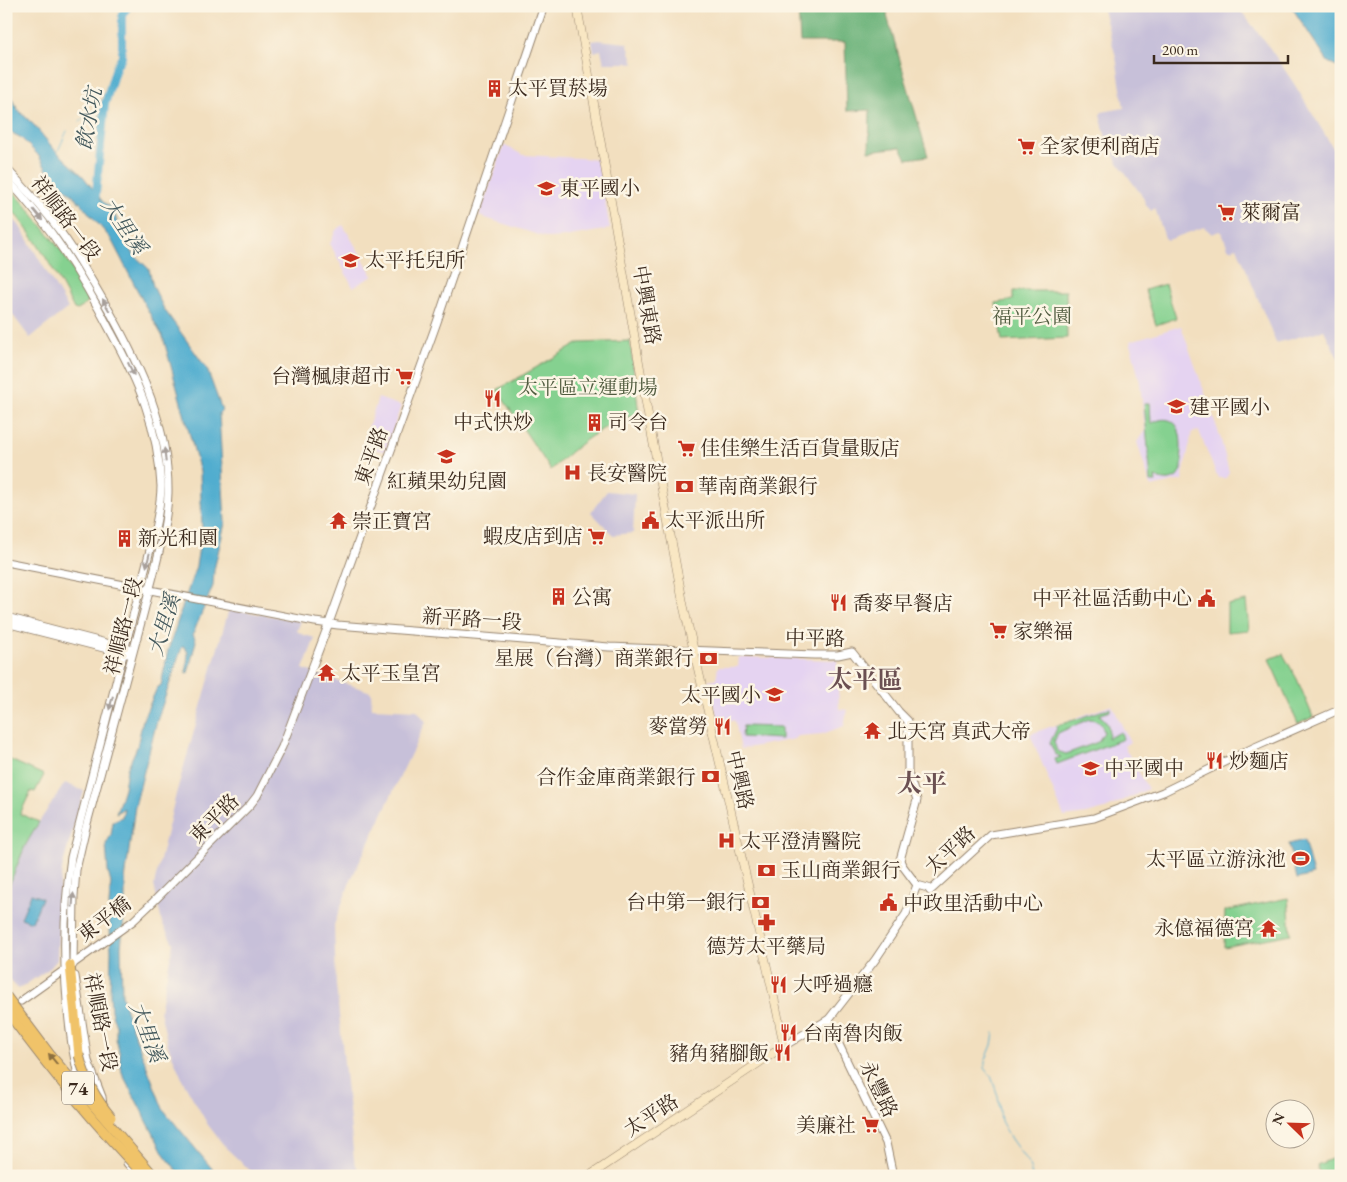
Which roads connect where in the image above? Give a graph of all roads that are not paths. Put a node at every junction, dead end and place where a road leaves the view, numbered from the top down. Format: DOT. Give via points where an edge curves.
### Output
graph roads {
  1 [pos="544,6"];
  2 [pos="577,6"];
  3 [pos="6,168"];
  4 [pos="6,178"];
  5 [pos="6,562"];
  6 [pos="146,589"];
  7 [pos="684,608"];
  8 [pos="6,617"];
  9 [pos="6,623"];
  10 [pos="329,623"];
  11 [pos="694,651"];
  12 [pos="129,652"];
  13 [pos="726,652"];
  14 [pos="1341,709"];
  15 [pos="917,885"];
  16 [pos="150,905"];
  17 [pos="71,964"];
  18 [pos="6,996"];
  19 [pos="21,1001"];
  20 [pos="6,1010"];
  21 [pos="829,1019"];
  22 [pos="784,1046"];
  23 [pos="58,1083"];
  24 [pos="85,1114"];
  25 [pos="98,1128"];
  26 [pos="138,1176"];
  27 [pos="145,1176"];
  28 [pos="154,1176"];
  29 [pos="158,1176"];
  30 [pos="589,1176"];
  31 [pos="892,1176"];
  1 -- 10 [label="street, 東平路" via="489,173"];
  2 -- 7 [label="main road, 中興東路"];
  6 -- 3 [label="street, 祥順路一段, one-way" via="168,495 164,448 150,393 121,331 73,250"];
  4 -- 6 [label="street, 祥順路一段, one-way" via="73,263 125,355 143,395 154,432 160,486"];
  5 -- 6 [label="street, 新平路一段"];
  6 -- 10 [label="street, 新平路一段"];
  6 -- 12 [label="street, 祥順路一段"];
  7 -- 11 [label="main road, 中興路"];
  8 -- 12 [label="street"];
  9 -- 12 [label="street"];
  10 -- 11 [label="street, 新平路一段" via="609,647"];
  10 -- 16 [label="street, 東平路" via="282,747 257,796"];
  11 -- 13 [label="street, 新平路一段"];
  11 -- 22 [label="main road, 中興路"];
  12 -- 17 [label="street, 祥順路一段" via="76,870"];
  13 -- 15 [label="street, 中平路" via="838,655 852,652 855,655 908,721 908,773 917,800 900,860"];
  14 -- 15 [label="street, 太平路" via="1162,792 1094,818 992,834 930,891"];
  15 -- 21 [label="street, 太平路" via="906,914"];
  16 -- 17 [label="street, 東平橋" via="133,921"];
  17 -- 19 [label="street"];
  17 -- 24 [label="street, 祥順路一段" via="72,1042"];
  17 -- 25 [label="street, 祥順路一段" via="88,1061 104,1104"];
  17 -- 29 [label="highway, bridge" via="79,1055 85,1076 98,1102"];
  28 -- 18 [label="highway, 74, one-way, bridge" via="51,1056"];
  20 -- 27 [label="highway, 74, bridge" via="44,1061"];
  21 -- 22 [label="street, 太平路"];
  21 -- 31 [label="street, 永豐路" via="886,1143"];
  22 -- 30 [label="main road, 太平路"];
  23 -- 24 [label="street"];
  24 -- 25 [label="street"];
  25 -- 26 [label="street"];
}
